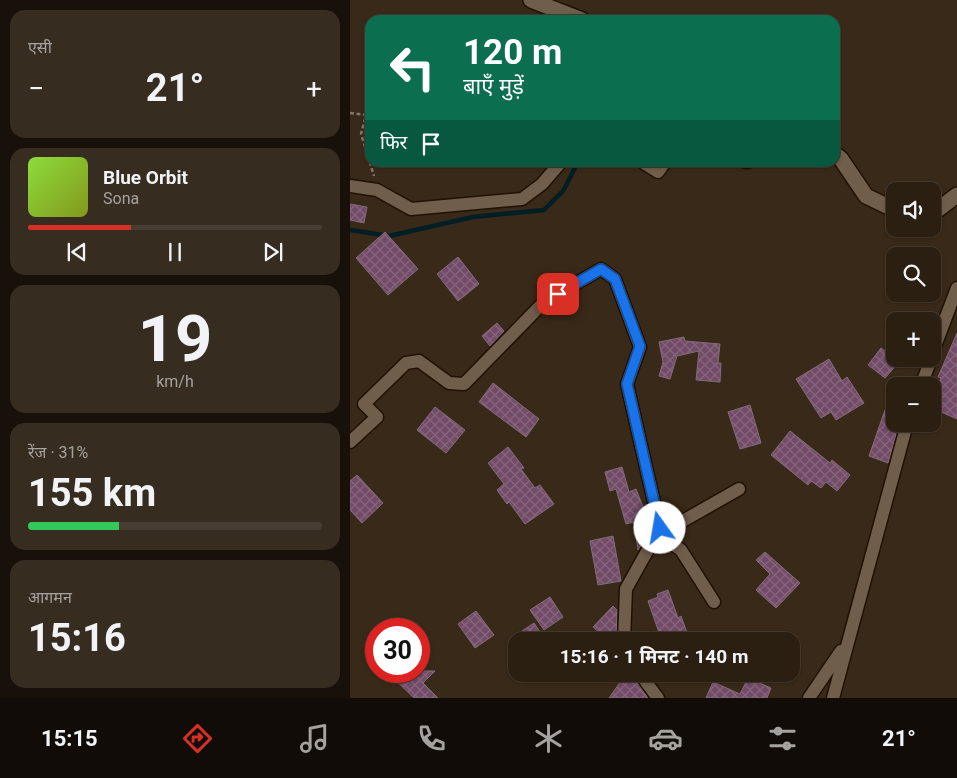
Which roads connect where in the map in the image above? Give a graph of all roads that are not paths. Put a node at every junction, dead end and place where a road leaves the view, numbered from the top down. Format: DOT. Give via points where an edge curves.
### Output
graph roads {
  1 [pos="530,0"];
  2 [pos="569,15"];
  3 [pos="840,158"];
  4 [pos="557,167"];
  5 [pos="650,167"];
  6 [pos="662,167"];
  7 [pos="350,186"];
  8 [pos="957,195"];
  9 [pos="886,206"];
  10 [pos="941,207"];
  11 [pos="957,288"];
  12 [pos="941,330"];
  13 [pos="905,432"];
  14 [pos="350,442"];
  15 [pos="739,489"];
  16 [pos="659,530"];
  17 [pos="714,602"];
  18 [pos="624,632"];
  19 [pos="849,639"];
  20 [pos="646,682"];
  21 [pos="658,698"];
  22 [pos="809,698"];
  23 [pos="833,698"];
  1 -- 2 [label="street"];
  3 -- 9 [label="street" via="866,196"];
  4 -- 7 [label="street" via="542,184 522,199 411,209 378,190"];
  5 -- 6 [label="street" via="658,172"];
  8 -- 10 [label="street"];
  11 -- 12 [label="street"];
  13 -- 19 [label="street"];
  14 -- 16 [label="street" via="377,417 364,404 406,363 419,361 448,383 464,384 544,302 601,269 615,279 640,346 627,384"];
  15 -- 16 [label="street" via="681,522"];
  16 -- 17 [label="street" via="681,550"];
  16 -- 18 [label="street" via="626,589"];
  19 -- 22 [label="street"];
  19 -- 23 [label="street"];
  20 -- 21 [label="street"];
}
